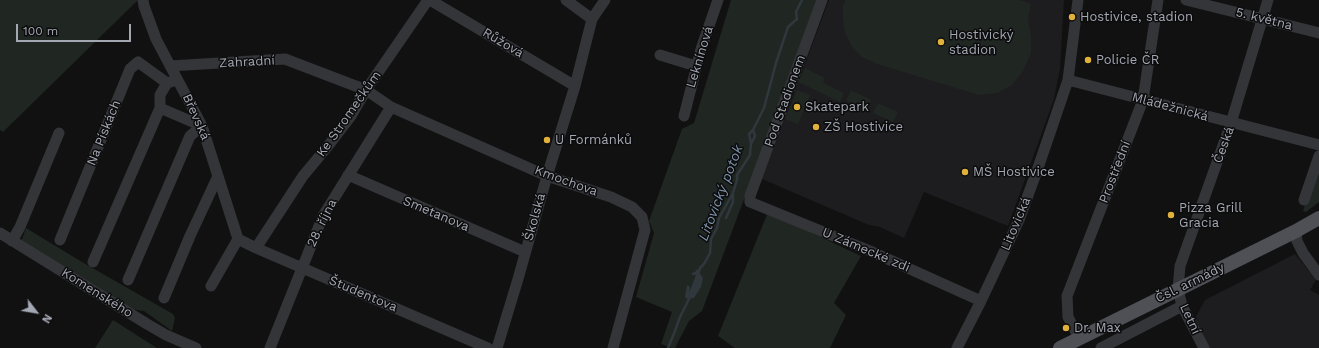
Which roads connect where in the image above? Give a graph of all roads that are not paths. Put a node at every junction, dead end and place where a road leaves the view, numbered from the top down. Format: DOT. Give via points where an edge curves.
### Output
graph roads {
  1 [pos="143,0"];
  2 [pos="429,0"];
  3 [pos="566,0"];
  4 [pos="605,0"];
  5 [pos="718,0"];
  6 [pos="822,0"];
  7 [pos="1078,0"];
  8 [pos="1158,0"];
  9 [pos="1186,0"];
  10 [pos="1268,0"];
  11 [pos="592,19"];
  12 [pos="1263,19"];
  13 [pos="1319,33"];
  14 [pos="660,55"];
  15 [pos="170,66"];
  16 [pos="696,66"];
  17 [pos="179,80"];
  18 [pos="1068,80"];
  19 [pos="166,82"];
  20 [pos="576,86"];
  21 [pos="366,90"];
  22 [pos="1143,100"];
  23 [pos="391,107"];
  24 [pos="160,108"];
  25 [pos="684,116"];
  26 [pos="1231,123"];
  27 [pos="202,126"];
  28 [pos="59,132"];
  29 [pos="1319,145"];
  30 [pos="1319,156"];
  31 [pos="348,175"];
  32 [pos="218,176"];
  33 [pos="547,176"];
  34 [pos="1304,200"];
  35 [pos="750,202"];
  36 [pos="1319,218"];
  37 [pos="1296,231"];
  38 [pos="0,233"];
  39 [pos="238,239"];
  40 [pos="12,240"];
  41 [pos="60,240"];
  42 [pos="256,248"];
  43 [pos="525,252"];
  44 [pos="93,262"];
  45 [pos="302,268"];
  46 [pos="1319,275"];
  47 [pos="128,280"];
  48 [pos="211,286"];
  49 [pos="1178,289"];
  50 [pos="164,298"];
  51 [pos="981,301"];
  52 [pos="1182,306"];
  53 [pos="1080,338"];
  54 [pos="196,348"];
  55 [pos="270,348"];
  56 [pos="488,348"];
  57 [pos="497,348"];
  58 [pos="613,348"];
  59 [pos="956,348"];
  60 [pos="1060,348"];
  61 [pos="1101,348"];
  62 [pos="1204,348"];
  1 -- 15 [label="street, Břevská" via="156,39"];
  2 -- 20 [label="street, Růžová"];
  2 -- 21 [label="street, Ke Stromečkům"];
  3 -- 11 [label="street"];
  4 -- 11 [label="street"];
  5 -- 16 [label="street, Leknínová"];
  6 -- 35 [label="street, Pod Stadionem" via="750,196"];
  7 -- 18 [label="street, Litovická"];
  8 -- 22 [label="street, Prostřední"];
  9 -- 12 [label="street, 5. května"];
  10 -- 12 [label="street, Česká"];
  11 -- 20 [label="street, Školská"];
  12 -- 13 [label="street, 5. května"];
  12 -- 26 [label="street, Česká"];
  14 -- 16 [label="street"];
  15 -- 17 [label="street, Břevská"];
  15 -- 21 [label="street, Zahradní" via="285,60"];
  16 -- 25 [label="street, Leknínová"];
  17 -- 19 [label="street"];
  17 -- 27 [label="street, Břevská"];
  18 -- 22 [label="street, Mládežnická"];
  18 -- 51 [label="street, Litovická" via="1019,220"];
  19 -- 24 [label="street" via="160,95"];
  19 -- 41 [label="street, Na Pískách" via="138,62 130,69"];
  20 -- 33 [label="street, Školská"];
  21 -- 23 [label="street, Kmochova"];
  21 -- 42 [label="street, Ke Stromečkům" via="351,116 303,176"];
  22 -- 26 [label="street, Mládežnická"];
  22 -- 53 [label="street, Prostřední" via="1067,296 1068,317"];
  23 -- 31 [label="street, 28. října"];
  23 -- 33 [label="street, Kmochova"];
  24 -- 27 [label="street"];
  24 -- 44 [label="street"];
  26 -- 29 [label="street, Mládežnická"];
  26 -- 49 [label="street, Česká" via="1180,266"];
  27 -- 32 [label="street, Břevská"];
  27 -- 47 [label="street" via="190,136"];
  28 -- 40 [label="street" via="20,227"];
  30 -- 34 [label="street"];
  31 -- 43 [label="street, Smetanova"];
  31 -- 45 [label="street, 28. října" via="323,216"];
  32 -- 39 [label="street, Břevská"];
  32 -- 50 [label="street"];
  33 -- 43 [label="street, Školská"];
  33 -- 58 [label="street, Kmochova" via="611,197 632,207 643,220 645,230"];
  35 -- 51 [label="street, U Zámecké zdi" via="870,251"];
  36 -- 37 [label="main road, Čsl. armády"];
  37 -- 46 [label="street" via="1303,254"];
  37 -- 49 [label="main road, Čsl. armády"];
  38 -- 40 [label="street, Komenského"];
  39 -- 42 [label="street, Študentova"];
  39 -- 48 [label="street"];
  40 -- 54 [label="street, Komenského" via="147,324"];
  42 -- 45 [label="street, Študentova"];
  43 -- 57 [label="street, Školská"];
  45 -- 55 [label="street, 28. října"];
  45 -- 56 [label="street, Študentova"];
  49 -- 52 [label="street, Letní"];
  49 -- 53 [label="main road, Čsl. armády"];
  51 -- 59 [label="street, Litovická"];
  52 -- 61 [label="street"];
  52 -- 62 [label="street, Letní"];
  53 -- 60 [label="main road, Čsl. armády"];
}
